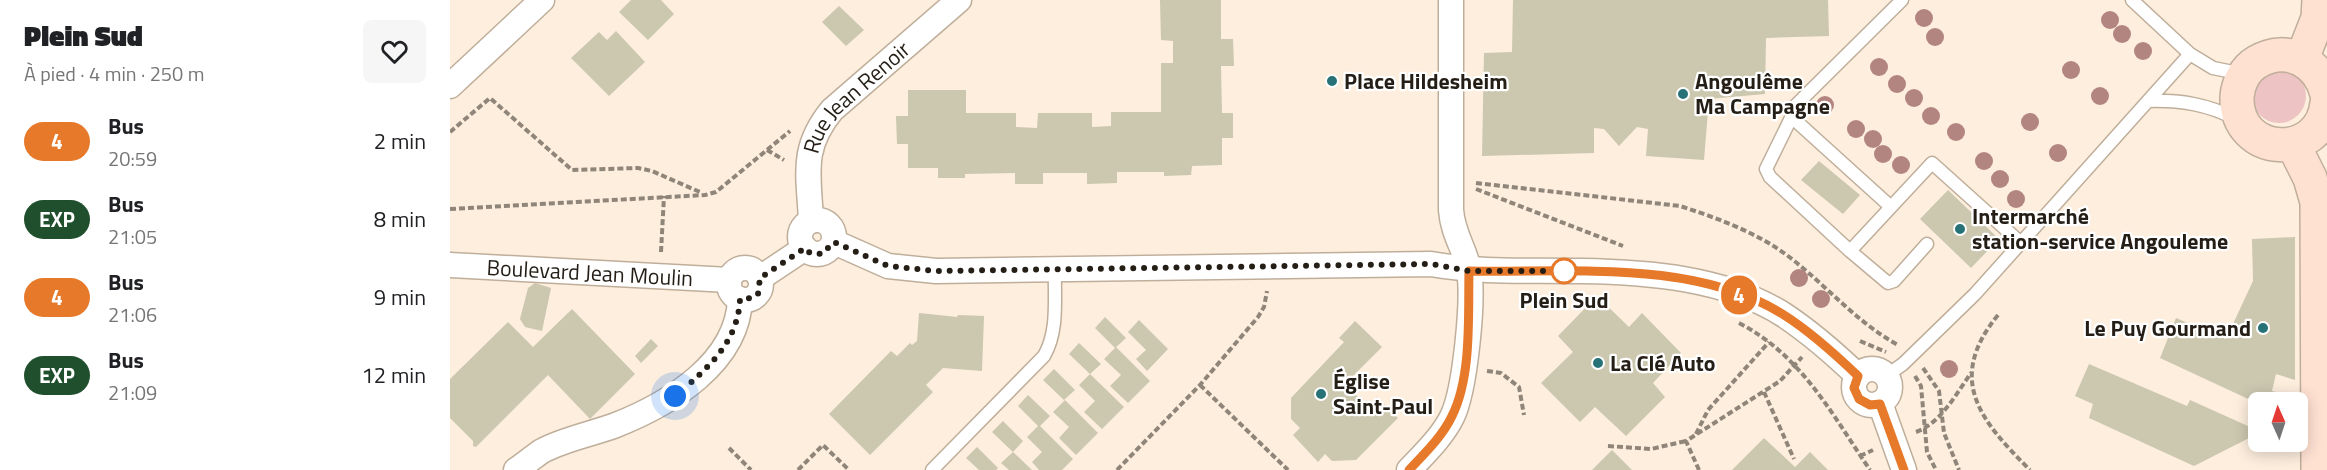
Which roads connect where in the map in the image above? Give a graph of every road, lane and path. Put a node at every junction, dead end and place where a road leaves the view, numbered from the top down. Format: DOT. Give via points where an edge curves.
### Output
graph roads {
  1 [pos="542,0"];
  2 [pos="959,0"];
  3 [pos="1451,0"];
  4 [pos="1902,0"];
  5 [pos="2132,0"];
  6 [pos="2319,0"];
  7 [pos="2190,54"];
  8 [pos="2302,59"];
  9 [pos="2244,75"];
  10 [pos="450,86"];
  11 [pos="2327,94"];
  12 [pos="2148,101"];
  13 [pos="2327,103"];
  14 [pos="1793,114"];
  15 [pos="2242,122"];
  16 [pos="791,130"];
  17 [pos="450,132"];
  18 [pos="2293,144"];
  19 [pos="1451,180"];
  20 [pos="705,195"];
  21 [pos="664,196"];
  22 [pos="1891,207"];
  23 [pos="450,209"];
  24 [pos="811,221"];
  25 [pos="834,242"];
  26 [pos="2021,243"];
  27 [pos="1927,244"];
  28 [pos="805,248"];
  29 [pos="1627,248"];
  30 [pos="1850,251"];
  31 [pos="450,265"];
  32 [pos="1269,265"];
  33 [pos="1055,269"];
  34 [pos="1469,271"];
  35 [pos="659,277"];
  36 [pos="735,289"];
  37 [pos="1998,315"];
  38 [pos="1734,320"];
  39 [pos="1818,339"];
  40 [pos="1769,342"];
  41 [pos="1911,355"];
  42 [pos="1796,364"];
  43 [pos="1464,369"];
  44 [pos="1971,372"];
  45 [pos="1858,376"];
  46 [pos="1886,376"];
  47 [pos="1200,385"];
  48 [pos="1764,392"];
  49 [pos="1880,404"];
  50 [pos="1941,412"];
  51 [pos="1524,415"];
  52 [pos="1695,436"];
  53 [pos="1686,441"];
  54 [pos="1893,441"];
  55 [pos="1608,446"];
  56 [pos="729,448"];
  57 [pos="1794,459"];
  58 [pos="2318,469"];
  59 [pos="516,470"];
  60 [pos="751,470"];
  61 [pos="798,470"];
  62 [pos="849,470"];
  63 [pos="932,470"];
  64 [pos="1117,470"];
  65 [pos="1288,470"];
  66 [pos="1409,470"];
  67 [pos="1699,470"];
  68 [pos="1870,470"];
  69 [pos="1904,470"];
  70 [pos="1959,470"];
  71 [pos="2030,470"];
  1 -- 10 [label="street"];
  2 -- 24 [label="street, Rue Jean Renoir" via="832,110 818,128 809,149"];
  3 -- 19 [label="street"];
  4 -- 14 [label="lane" via="1794,107"];
  5 -- 7 [label="lane"];
  6 -- 8 [label="main road" via="2318,18"];
  7 -- 9 [label="lane" via="2213,68"];
  7 -- 12 [label="lane"];
  8 -- 9 [label="main road" via="2290,55 2264,58"];
  8 -- 11 [label="main road" via="2315,69"];
  9 -- 15 [label="main road" via="2237,89"];
  12 -- 15 [label="lane" via="2200,105"];
  12 -- 26 [label="lane"];
  13 -- 18 [label="main road" via="2319,127"];
  14 -- 22 [label="lane" via="1796,121"];
  14 -- 30 [label="lane" via="1766,169"];
  15 -- 18 [label="main road" via="2264,142"];
  16 -- 20 [label="path" via="716,192"];
  17 -- 20 [label="path" via="490,98 572,170 638,168"];
  18 -- 58 [label="main road" via="2317,202"];
  19 -- 29 [label="path"];
  19 -- 34 [label="street" via="1452,225"];
  19 -- 41 [label="path" via="1680,206 1708,215 1786,255 1871,330"];
  20 -- 21 [label="path"];
  21 -- 23 [label="path"];
  21 -- 35 [label="path"];
  22 -- 26 [label="lane" via="1932,163"];
  22 -- 30 [label="lane"];
  24 -- 25 [label="street" via="831,226"];
  24 -- 28 [label="street" via="800,238"];
  25 -- 28 [label="street" via="822,254 810,253"];
  25 -- 33 [label="street" via="873,260 906,269"];
  26 -- 41 [label="lane"];
  27 -- 30 [label="lane" via="1888,283"];
  28 -- 36 [label="street" via="760,278 758,294 752,298"];
  31 -- 35 [label="street, Boulevard Jean Moulin"];
  32 -- 33 [label="street"];
  32 -- 34 [label="street" via="1431,264"];
  32 -- 47 [label="path" via="1267,295 1258,317"];
  33 -- 63 [label="lane" via="1054,327 1044,356"];
  34 -- 39 [label="street" via="1618,272 1673,278 1744,297 1782,314"];
  34 -- 43 [label="street"];
  35 -- 36 [label="street, Boulevard Jean Moulin"];
  36 -- 59 [label="street" via="740,313 733,336 718,356 675,396 617,424 544,450"];
  37 -- 44 [label="path" via="1982,334"];
  38 -- 40 [label="path"];
  39 -- 42 [label="path"];
  39 -- 45 [label="street"];
  40 -- 42 [label="path"];
  40 -- 52 [label="path" via="1708,410"];
  41 -- 46 [label="lane"];
  41 -- 50 [label="path" via="1939,391"];
  42 -- 48 [label="path"];
  42 -- 68 [label="path"];
  43 -- 51 [label="path" via="1501,373 1519,387"];
  43 -- 66 [label="street" via="1452,418"];
  44 -- 50 [label="path"];
  44 -- 71 [label="path" via="1977,408 1996,436"];
  45 -- 46 [label="street" via="1872,370"];
  45 -- 49 [label="street" via="1854,388 1859,399 1870,405"];
  46 -- 49 [label="street" via="1890,390"];
  47 -- 64 [label="path"];
  47 -- 65 [label="path"];
  48 -- 52 [label="path"];
  48 -- 57 [label="path"];
  49 -- 54 [label="street"];
  50 -- 54 [label="path" via="1923,429"];
  50 -- 70 [label="path" via="1948,448"];
  52 -- 53 [label="path"];
  53 -- 55 [label="path" via="1651,449"];
  53 -- 67 [label="path"];
  54 -- 69 [label="street"];
  56 -- 60 [label="path"];
  61 -- 62 [label="path" via="823,445"];
}
